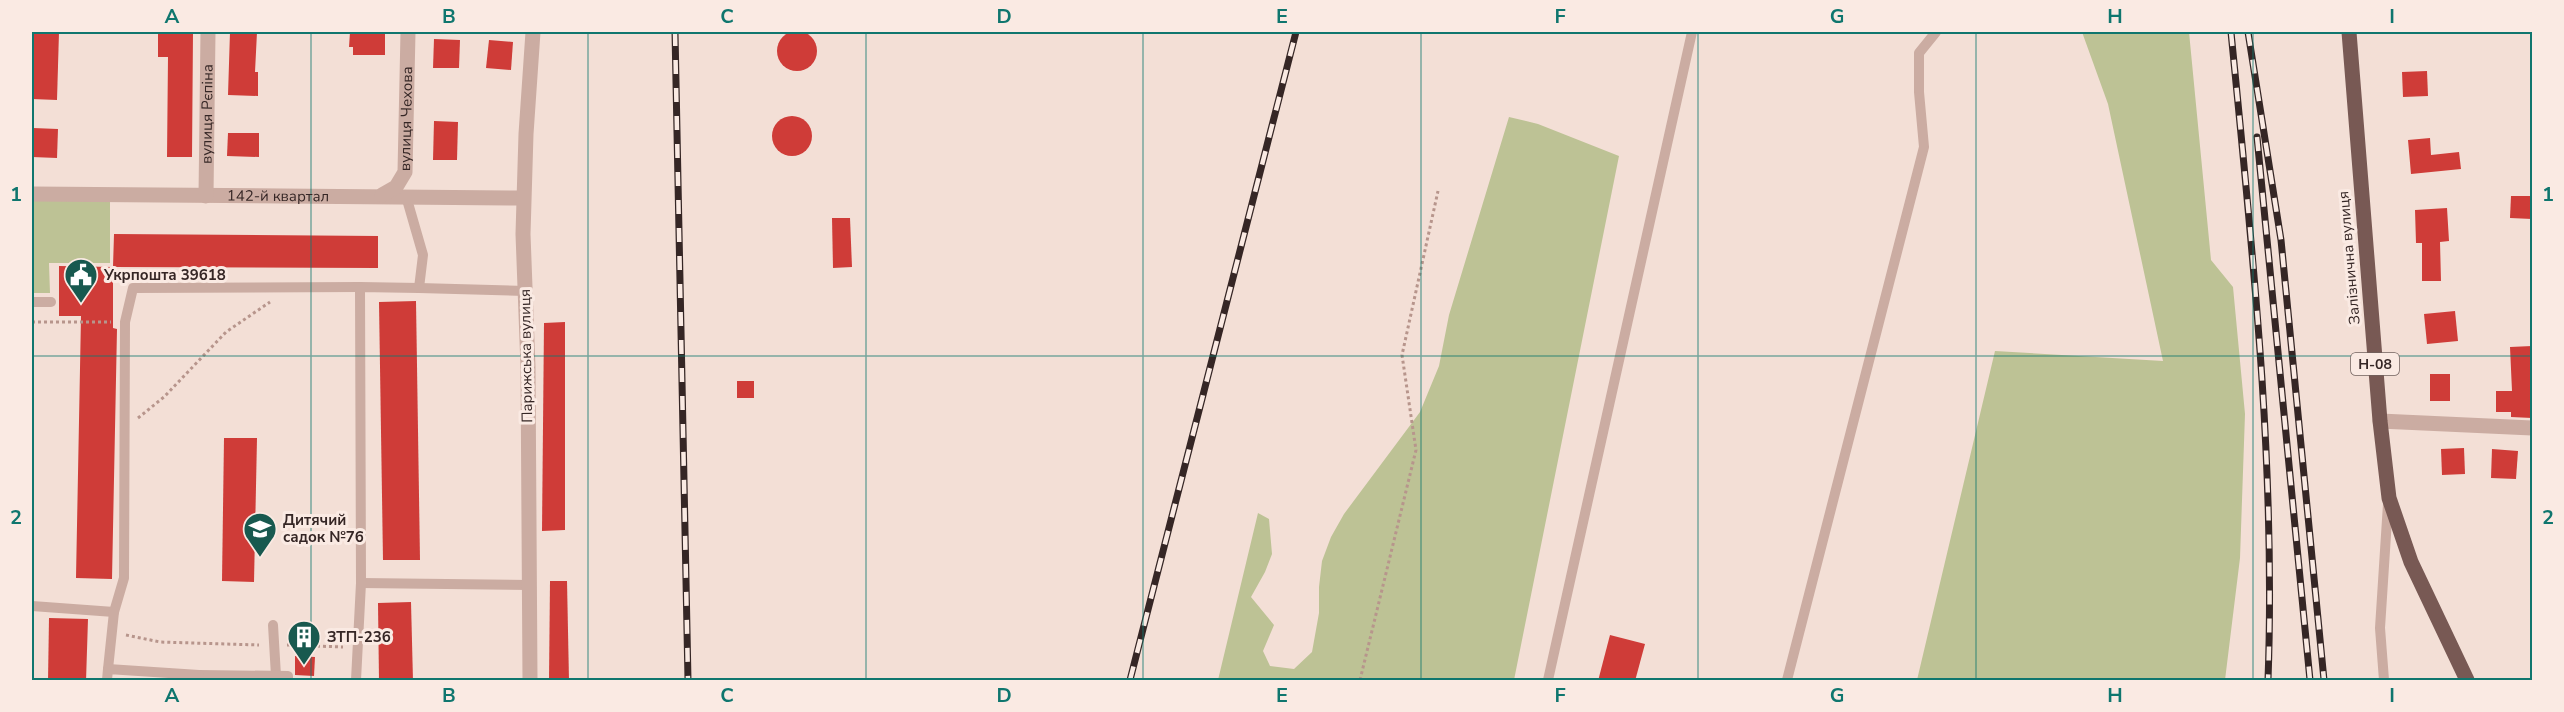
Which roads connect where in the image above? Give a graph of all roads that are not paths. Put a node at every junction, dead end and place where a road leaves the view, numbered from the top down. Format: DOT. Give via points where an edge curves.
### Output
graph roads {
  1 [pos="208,32"];
  2 [pos="408,32"];
  3 [pos="533,32"];
  4 [pos="1692,32"];
  5 [pos="1936,32"];
  6 [pos="2349,32"];
  7 [pos="32,194"];
  8 [pos="382,195"];
  9 [pos="206,196"];
  10 [pos="406,196"];
  11 [pos="523,198"];
  12 [pos="360,287"];
  13 [pos="419,288"];
  14 [pos="525,291"];
  15 [pos="32,302"];
  16 [pos="51,302"];
  17 [pos="2380,421"];
  18 [pos="2532,428"];
  19 [pos="2389,498"];
  20 [pos="361,583"];
  21 [pos="530,585"];
  22 [pos="32,606"];
  23 [pos="114,612"];
  24 [pos="273,626"];
  25 [pos="108,669"];
  26 [pos="276,676"];
  27 [pos="199,678"];
  28 [pos="107,681"];
  29 [pos="288,681"];
  30 [pos="356,681"];
  31 [pos="530,681"];
  32 [pos="1548,681"];
  33 [pos="1787,681"];
  34 [pos="2384,681"];
  35 [pos="2466,681"];
  1 -- 9 [label="street, вулиця Рєпіна"];
  2 -- 8 [label="street, вулиця Чехова" via="405,172 396,187"];
  3 -- 11 [label="street, Парижська вулиця"];
  4 -- 32 [label="lane"];
  5 -- 33 [label="lane" via="1919,53 1924,147"];
  6 -- 17 [label="main road, Залізнична вулиця / Н-08"];
  7 -- 9 [label="street, 142-й квартал"];
  8 -- 9 [label="street, 142-й квартал"];
  8 -- 10 [label="street, 142-й квартал"];
  10 -- 11 [label="street, 142-й квартал"];
  10 -- 13 [label="lane" via="423,255"];
  11 -- 14 [label="street, Парижська вулиця"];
  12 -- 13 [label="lane"];
  12 -- 20 [label="lane"];
  12 -- 23 [label="lane" via="133,288 125,322 124,578"];
  13 -- 14 [label="lane"];
  14 -- 21 [label="street, Парижська вулиця"];
  15 -- 16 [label="lane"];
  17 -- 18 [label="street"];
  17 -- 19 [label="main road, Залізнична вулиця / Н-08"];
  19 -- 34 [label="lane" via="2380,628"];
  19 -- 35 [label="main road, Залізнична вулиця / Н-08" via="2410,562"];
  20 -- 21 [label="lane"];
  20 -- 30 [label="lane"];
  21 -- 31 [label="street, Парижська вулиця"];
  22 -- 23 [label="lane"];
  23 -- 25 [label="lane"];
  24 -- 26 [label="lane"];
  25 -- 27 [label="lane"];
  25 -- 28 [label="lane"];
  26 -- 27 [label="lane"];
  26 -- 29 [label="lane" via="288,676"];
}
